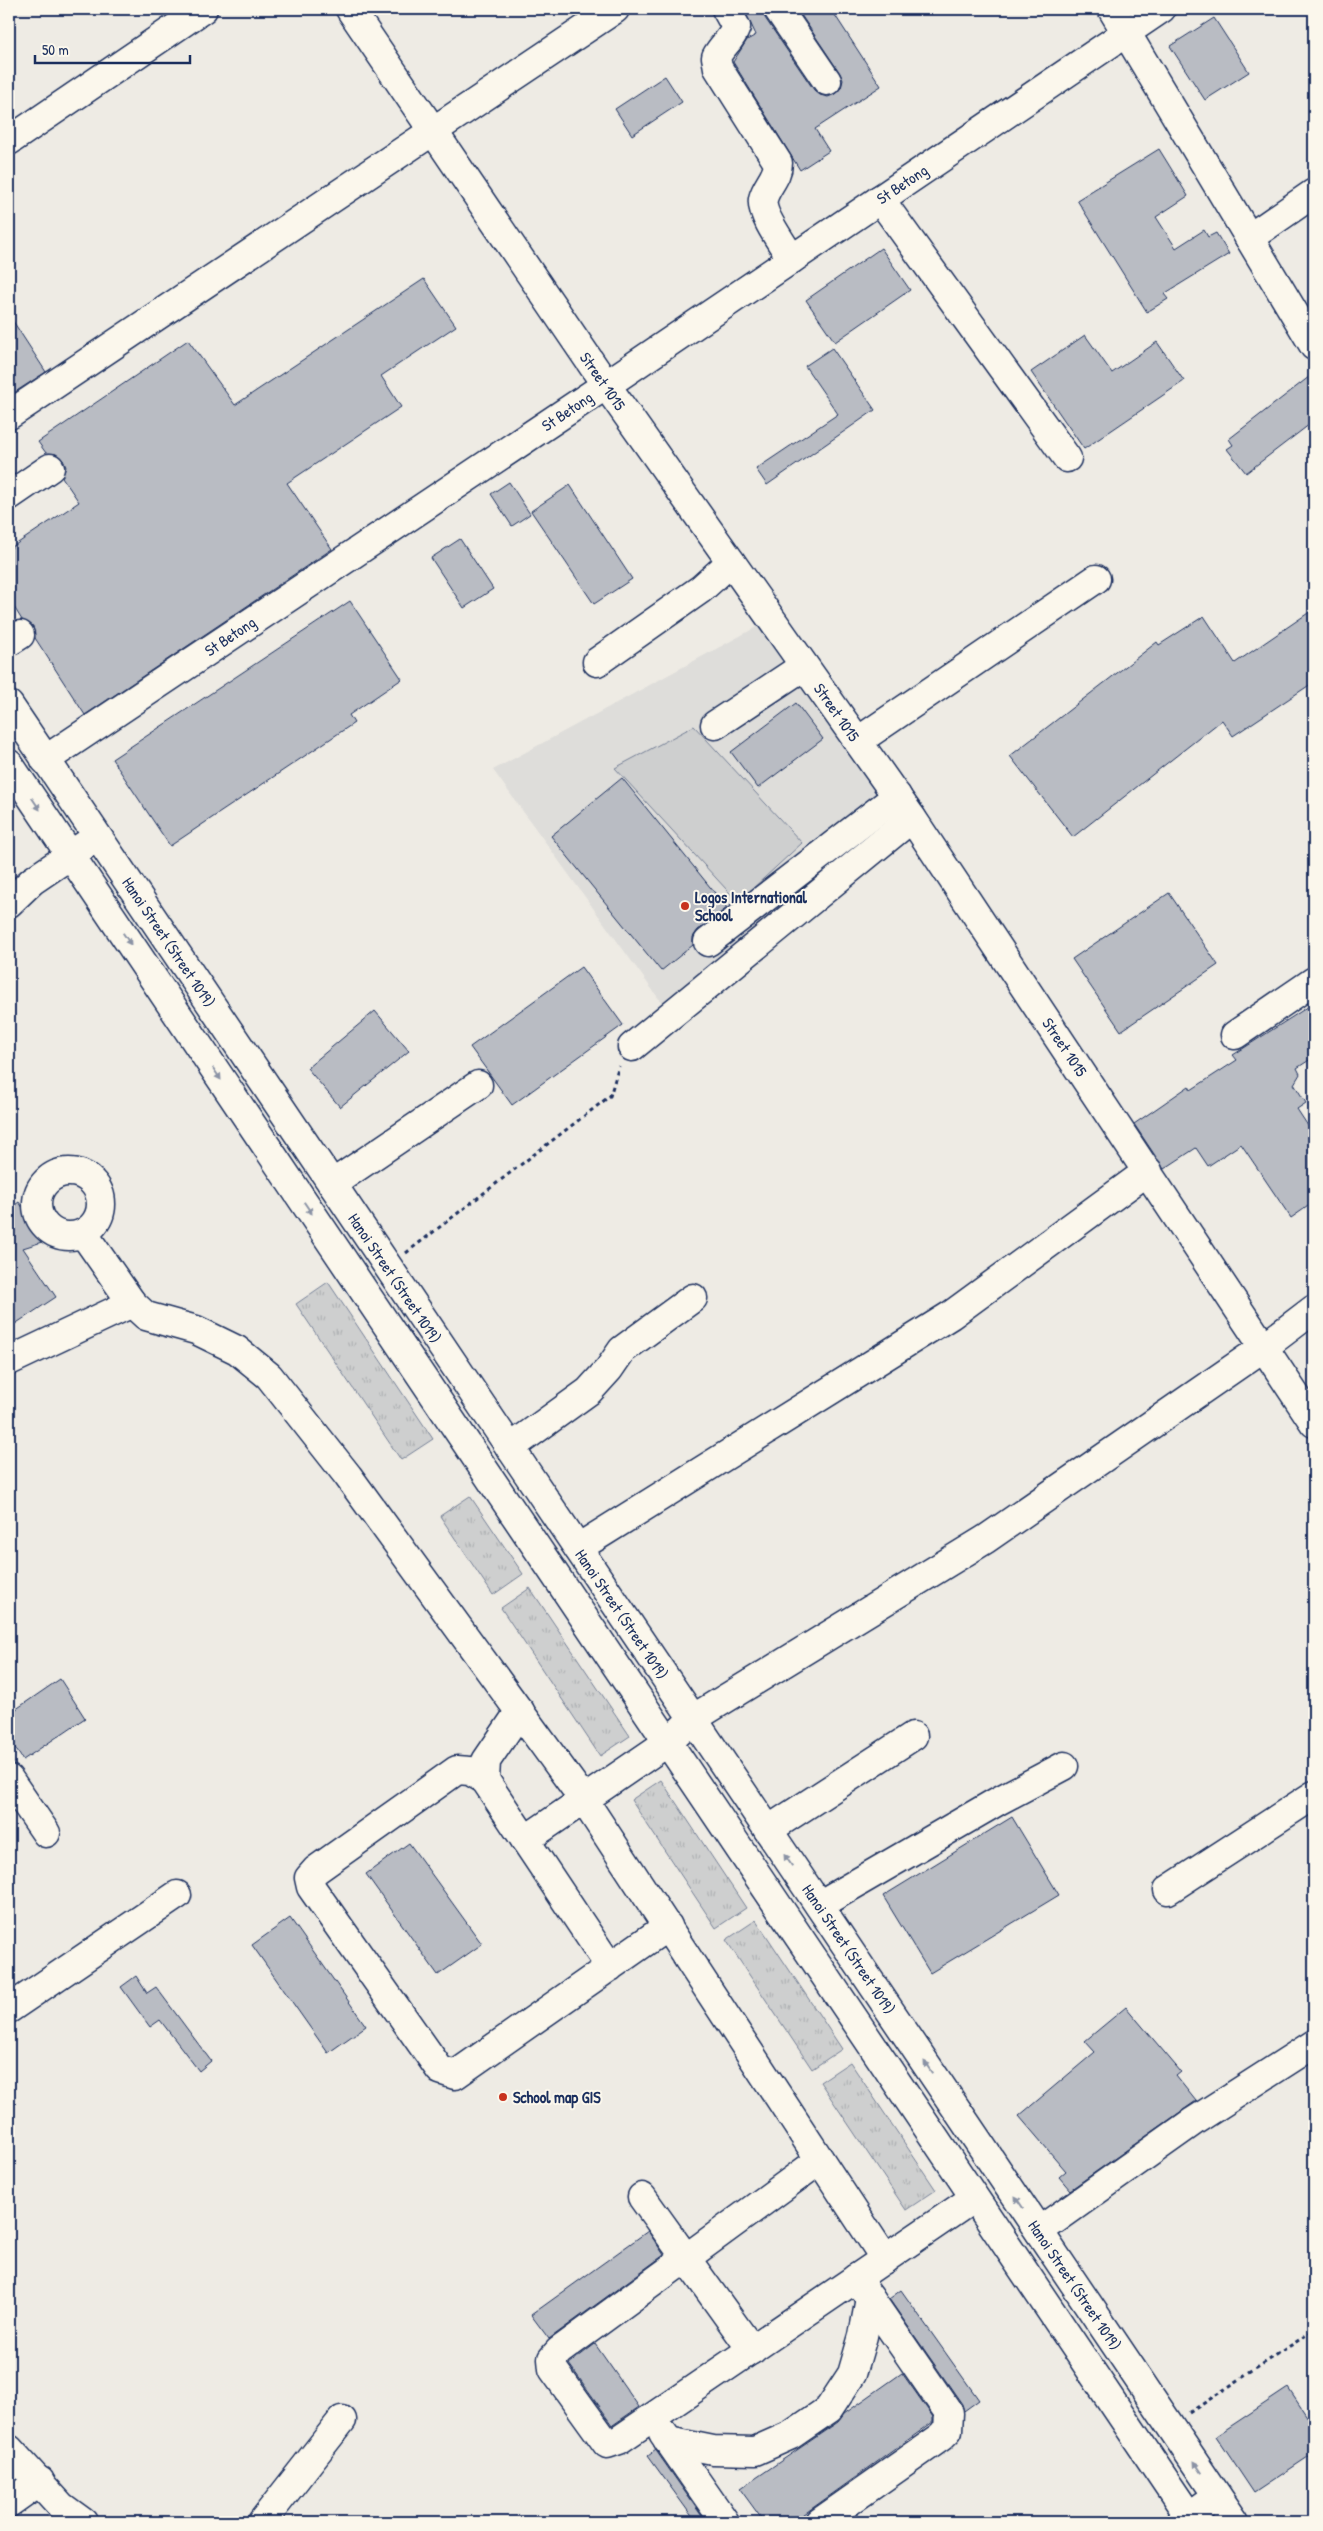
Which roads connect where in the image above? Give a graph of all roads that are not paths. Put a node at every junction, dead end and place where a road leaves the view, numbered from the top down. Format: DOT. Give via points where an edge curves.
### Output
graph roads {
  1 [pos="203,9"];
  2 [pos="350,9"];
  3 [pos="615,9"];
  4 [pos="726,9"];
  5 [pos="778,9"];
  6 [pos="1112,9"];
  7 [pos="1161,9"];
  8 [pos="1126,33"];
  9 [pos="828,82"];
  10 [pos="431,132"];
  11 [pos="9,141"];
  12 [pos="1314,193"];
  13 [pos="880,199"];
  14 [pos="1249,238"];
  15 [pos="792,259"];
  16 [pos="1314,346"];
  17 [pos="606,385"];
  18 [pos="9,415"];
  19 [pos="1067,458"];
  20 [pos="50,468"];
  21 [pos="9,496"];
  22 [pos="731,562"];
  23 [pos="1096,578"];
  24 [pos="597,662"];
  25 [pos="804,666"];
  26 [pos="9,705"];
  27 [pos="715,725"];
  28 [pos="858,741"];
  29 [pos="45,760"];
  30 [pos="9,764"];
  31 [pos="897,796"];
  32 [pos="912,818"];
  33 [pos="97,836"];
  34 [pos="70,855"];
  35 [pos="9,903"];
  36 [pos="708,942"];
  37 [pos="1314,981"];
  38 [pos="1235,1035"];
  39 [pos="632,1047"];
  40 [pos="478,1085"];
  41 [pos="1148,1171"];
  42 [pos="332,1184"];
  43 [pos="83,1233"];
  44 [pos="693,1298"];
  45 [pos="132,1303"];
  46 [pos="1314,1309"];
  47 [pos="1264,1347"];
  48 [pos="9,1361"];
  49 [pos="1314,1423"];
  50 [pos="510,1448"];
  51 [pos="578,1548"];
  52 [pos="520,1711"];
  53 [pos="694,1718"];
  54 [pos="913,1736"];
  55 [pos="668,1742"];
  56 [pos="1064,1766"];
  57 [pos="9,1779"];
  58 [pos="484,1780"];
  59 [pos="1314,1795"];
  60 [pos="584,1800"];
  61 [pos="768,1830"];
  62 [pos="46,1833"];
  63 [pos="525,1840"];
  64 [pos="1168,1890"];
  65 [pos="177,1895"];
  66 [pos="819,1905"];
  67 [pos="668,1926"];
  68 [pos="610,1967"];
  69 [pos="9,2009"];
  70 [pos="1314,2044"];
  71 [pos="820,2160"];
  72 [pos="642,2197"];
  73 [pos="974,2198"];
  74 [pos="1039,2231"];
  75 [pos="885,2259"];
  76 [pos="686,2260"];
  77 [pos="863,2288"];
  78 [pos="752,2350"];
  79 [pos="652,2418"];
  80 [pos="342,2420"];
  81 [pos="668,2441"];
  82 [pos="9,2449"];
  83 [pos="40,2481"];
  84 [pos="1217,2496"];
  85 [pos="9,2503"];
  86 [pos="1187,2520"];
  87 [pos="83,2522"];
  88 [pos="262,2522"];
  89 [pos="725,2522"];
  90 [pos="820,2522"];
  91 [pos="1235,2522"];
  1 -- 11 [label="street"];
  2 -- 10 [label="street, Street 1015"];
  3 -- 10 [label="street"];
  4 -- 15 [label="street" via="736,27 716,57 718,68 778,163 778,171 763,206 765,215"];
  5 -- 9 [label="street"];
  6 -- 8 [label="street"];
  7 -- 8 [label="street, St Betong"];
  8 -- 13 [label="street, St Betong"];
  8 -- 14 [label="street"];
  10 -- 17 [label="street, Street 1015"];
  10 -- 18 [label="street"];
  12 -- 14 [label="street"];
  13 -- 15 [label="street, St Betong"];
  13 -- 19 [label="street"];
  14 -- 16 [label="street"];
  15 -- 17 [label="street, St Betong"];
  17 -- 22 [label="street, Street 1015"];
  17 -- 29 [label="street, St Betong"];
  20 -- 21 [label="street"];
  22 -- 24 [label="street" via="701,589"];
  22 -- 25 [label="street, Street 1015"];
  23 -- 28 [label="street"];
  25 -- 27 [label="street"];
  25 -- 28 [label="street, Street 1015"];
  26 -- 29 [label="street, Hanoi Street (Street 1019)"];
  28 -- 31 [label="street, Street 1015"];
  29 -- 33 [label="street, Hanoi Street (Street 1019)"];
  30 -- 34 [label="street, Hanoi Street (Street 1019), one-way"];
  31 -- 32 [label="street, Street 1015"];
  31 -- 36 [label="street"];
  32 -- 39 [label="street"];
  32 -- 41 [label="street, Street 1015"];
  33 -- 34 [label="street"];
  33 -- 42 [label="street, Hanoi Street (Street 1019)"];
  34 -- 35 [label="street" via="32,880"];
  34 -- 55 [label="street, Hanoi Street (Street 1019), one-way"];
  37 -- 38 [label="street"];
  40 -- 42 [label="street"];
  41 -- 47 [label="street, Street 1015"];
  41 -- 51 [label="street" via="951,1315"];
  42 -- 50 [label="street, Hanoi Street (Street 1019)"];
  43 -- 45 [label="street"];
  44 -- 50 [label="street" via="622,1350 589,1391"];
  45 -- 48 [label="street"];
  45 -- 52 [label="street" via="146,1316 196,1330 237,1350 269,1376 348,1476"];
  46 -- 47 [label="street"];
  47 -- 49 [label="street, Street 1015"];
  47 -- 53 [label="street" via="986,1539"];
  50 -- 51 [label="street, Hanoi Street (Street 1019)"];
  51 -- 53 [label="street, Hanoi Street (Street 1019)"];
  52 -- 58 [label="street" via="486,1761"];
  52 -- 60 [label="street"];
  53 -- 55 [label="street"];
  53 -- 61 [label="street, Hanoi Street (Street 1019)"];
  54 -- 61 [label="street"];
  55 -- 60 [label="street"];
  55 -- 73 [label="street, Hanoi Street (Street 1019)"];
  56 -- 66 [label="street"];
  57 -- 62 [label="street"];
  58 -- 63 [label="street"];
  58 -- 68 [label="street" via="470,1771 457,1770 316,1870 309,1878 311,1887 440,2070 447,2074 455,2075"];
  59 -- 64 [label="street"];
  60 -- 63 [label="street"];
  60 -- 67 [label="street"];
  66 -- 61 [label="street, Hanoi Street (Street 1019), one-way"];
  63 -- 68 [label="street"];
  65 -- 69 [label="street"];
  74 -- 66 [label="street, Hanoi Street (Street 1019), one-way"];
  67 -- 68 [label="street"];
  67 -- 71 [label="street"];
  70 -- 74 [label="street" via="1194,2121"];
  71 -- 75 [label="street"];
  71 -- 76 [label="street"];
  72 -- 76 [label="street"];
  73 -- 75 [label="street"];
  73 -- 86 [label="street, Hanoi Street (Street 1019)"];
  84 -- 74 [label="street, Hanoi Street (Street 1019), one-way"];
  75 -- 77 [label="street"];
  76 -- 78 [label="street"];
  76 -- 79 [label="street" via="558,2351 552,2359 553,2369 607,2444 619,2440"];
  77 -- 78 [label="street"];
  77 -- 81 [label="street" via="864,2336 852,2374 830,2409 792,2435 755,2451 713,2450"];
  77 -- 90 [label="street" via="949,2413 948,2430"];
  78 -- 79 [label="street"];
  79 -- 81 [label="street"];
  80 -- 88 [label="street"];
  81 -- 89 [label="street"];
  82 -- 83 [label="street"];
  83 -- 85 [label="street"];
  83 -- 87 [label="street" via="61,2506"];
  84 -- 86 [label="street"];
  84 -- 91 [label="street, Hanoi Street (Street 1019)"];
}
